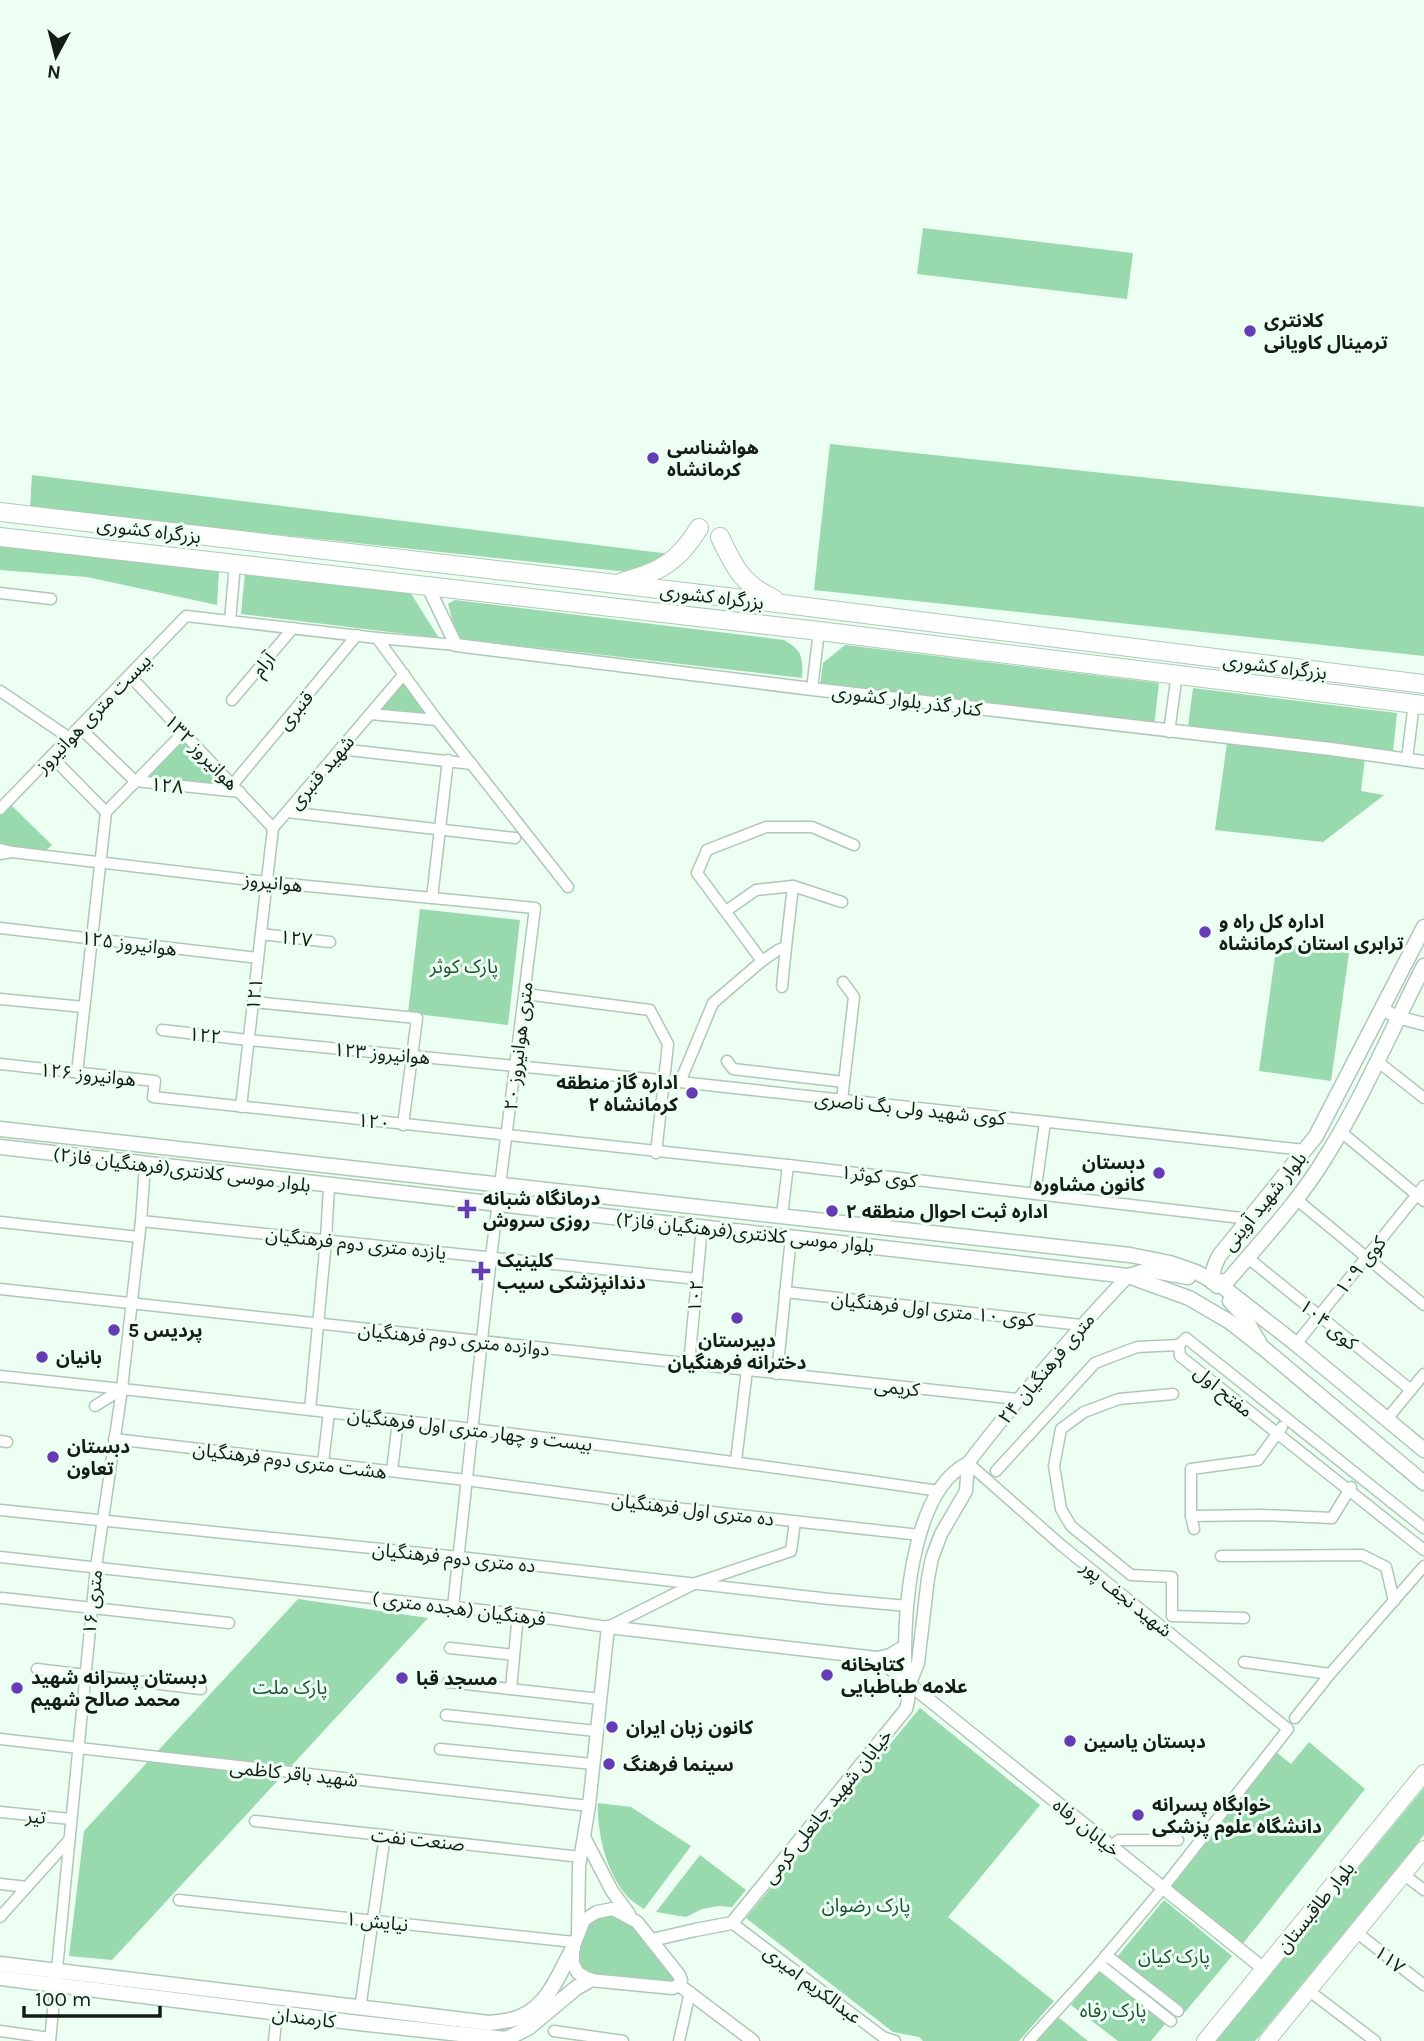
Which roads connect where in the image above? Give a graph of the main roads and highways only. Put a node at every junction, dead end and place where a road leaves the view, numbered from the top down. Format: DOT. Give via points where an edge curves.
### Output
graph roads {
  1 [pos="0,512"];
  2 [pos="699,528"];
  3 [pos="0,537"];
  4 [pos="720,537"];
  5 [pos="604,583"];
  6 [pos="672,591"];
  7 [pos="744,599"];
  8 [pos="787,605"];
  9 [pos="669,614"];
  10 [pos="738,622"];
  11 [pos="1424,684"];
  12 [pos="1419,704"];
  13 [pos="1424,927"];
  14 [pos="1424,967"];
  15 [pos="0,1129"];
  16 [pos="0,1147"];
  17 [pos="1128,1276"];
  18 [pos="1214,1283"];
  19 [pos="1262,1347"];
  20 [pos="1424,1450"];
  21 [pos="1424,1483"];
  22 [pos="1424,1773"];
  23 [pos="1424,1849"];
  24 [pos="575,1942"];
  25 [pos="0,1964"];
  26 [pos="0,1978"];
  27 [pos="56,1978"];
  28 [pos="590,1980"];
  29 [pos="360,2016"];
  30 [pos="506,2040"];
  31 [pos="1205,2041"];
  32 [pos="1267,2041"];
  1 -- 5 [label="highway, بزرگراه کشوری"];
  2 -- 5 [label="highway" via="671,563 647,575"];
  3 -- 9 [label="highway, بزرگراه کشوری"];
  4 -- 8 [label="highway" via="748,584"];
  5 -- 6 [label="highway, بزرگراه کشوری"];
  6 -- 7 [label="highway, بزرگراه کشوری"];
  6 -- 9 [label="highway" via="680,602"];
  7 -- 8 [label="highway, بزرگراه کشوری"];
  7 -- 10 [label="highway" via="732,609"];
  8 -- 11 [label="highway, بزرگراه کشوری"];
  9 -- 10 [label="highway, بزرگراه کشوری"];
  10 -- 12 [label="highway, بزرگراه کشوری"];
  13 -- 18 [label="main road, بلوار شهید آوینی" via="1316,1136 1219,1256 1212,1271"];
  14 -- 18 [label="main road, بلوار شهید آوینی" via="1325,1159 1248,1258 1227,1281"];
  15 -- 18 [label="main road, بلوار موسی کلانتری(فرهنگیان فاز۲)" via="1130,1255 1170,1263"];
  16 -- 17 [label="main road, بلوار موسی کلانتری(فرهنگیان فاز۲)"];
  17 -- 18 [label="main road" via="1149,1270"];
  17 -- 19 [label="main road, بلوار موسی کلانتری(فرهنگیان فاز۲)" via="1198,1303"];
  18 -- 19 [label="main road" via="1243,1315"];
  18 -- 20 [label="main road, بلوار موسی کلانتری(فرهنگیان فاز۲)" via="1296,1343"];
  19 -- 21 [label="main road, بلوار موسی کلانتری(فرهنگیان فاز۲)"];
  22 -- 31 [label="main road, بلوار طاقبستان"];
  23 -- 32 [label="main road"];
  24 -- 29 [label="main road, کارمندان" via="547,1997 523,2016 489,2023"];
  25 -- 27 [label="main road, کارمندان"];
  26 -- 27 [label="main road, کارمندان"];
  27 -- 29 [label="main road, کارمندان"];
  27 -- 29 [label="main road, کارمندان" via="277,2013"];
  28 -- 30 [label="main road, کارمندان"];
  29 -- 30 [label="main road, کارمندان"];
}
